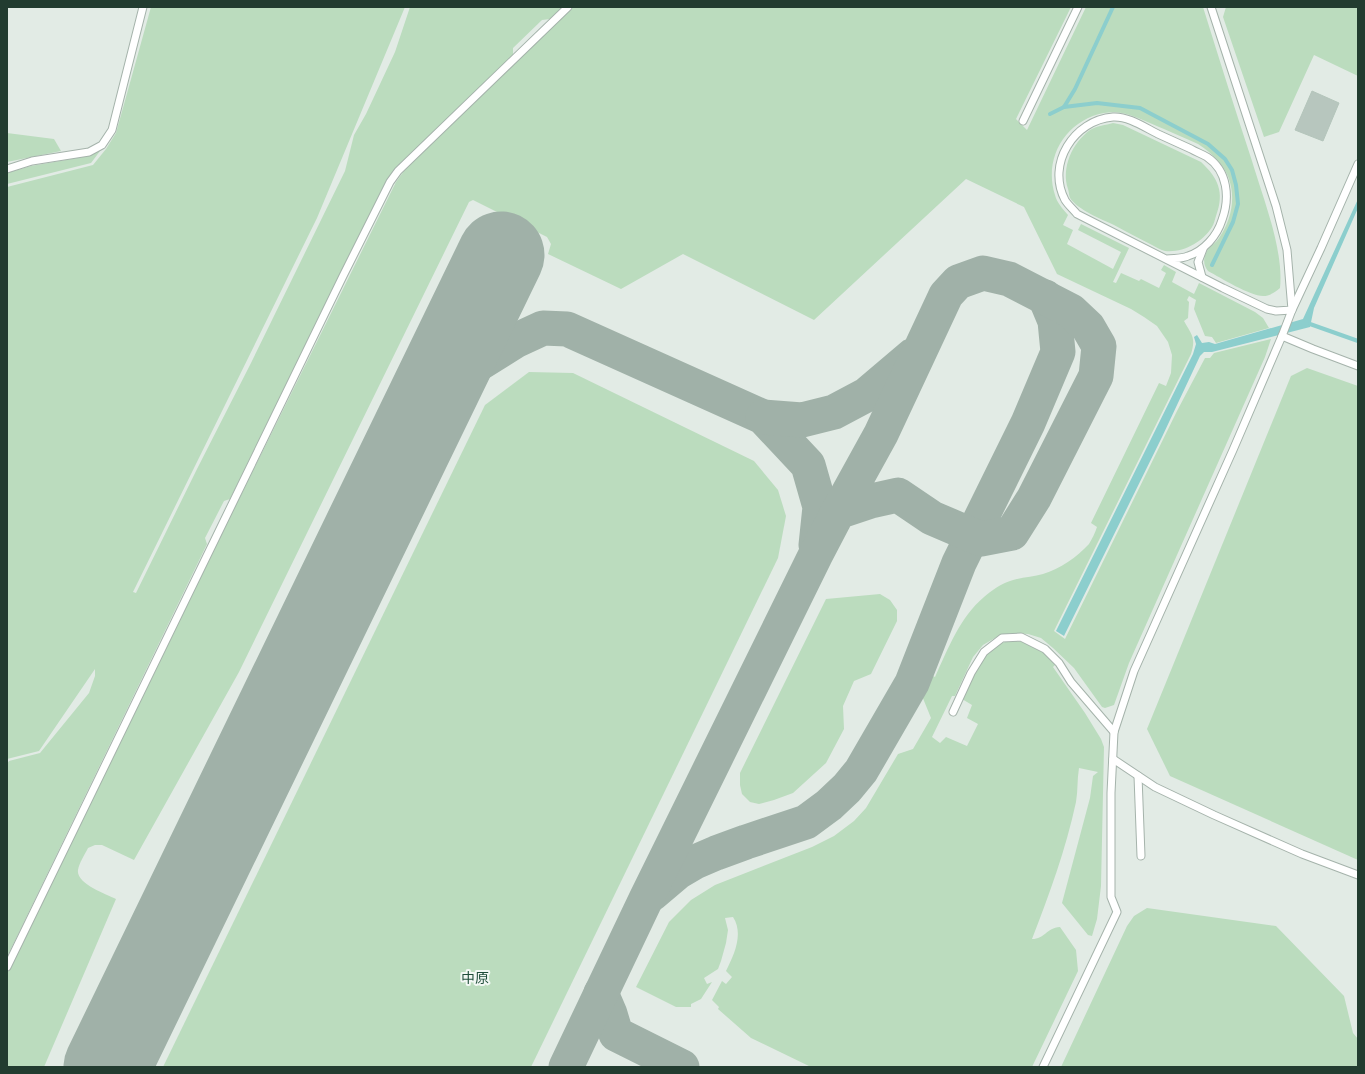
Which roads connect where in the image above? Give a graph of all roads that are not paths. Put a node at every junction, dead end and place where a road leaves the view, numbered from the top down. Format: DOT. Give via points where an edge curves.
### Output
graph roads {
  1 [pos="143,7"];
  2 [pos="568,7"];
  3 [pos="1078,7"];
  4 [pos="1211,7"];
  5 [pos="1023,121"];
  6 [pos="1358,164"];
  7 [pos="7,169"];
  8 [pos="1203,249"];
  9 [pos="1167,259"];
  10 [pos="1202,277"];
  11 [pos="1292,310"];
  12 [pos="1282,336"];
  13 [pos="1358,366"];
  14 [pos="953,712"];
  15 [pos="1114,732"];
  16 [pos="1113,759"];
  17 [pos="1138,776"];
  18 [pos="1141,856"];
  19 [pos="1358,875"];
  20 [pos="7,967"];
  21 [pos="1043,1067"];
  1 -- 7 [label="lane" via="112,130 102,145 89,152 32,161"];
  2 -- 20 [label="lane" via="398,171 390,182"];
  3 -- 5 [label="lane"];
  4 -- 11 [label="lane" via="1276,206 1287,250"];
  6 -- 11 [label="lane"];
  8 -- 9 [label="lane" via="1187,257"];
  8 -- 9 [label="lane" via="1222,222 1227,192 1218,169 1207,157 1130,120 1115,117 1088,124 1067,145 1062,157 1059,172 1065,200 1077,214"];
  8 -- 10 [label="lane" via="1198,262"];
  9 -- 10 [label="lane"];
  10 -- 11 [label="lane" via="1267,308 1276,311"];
  11 -- 12 [label="lane"];
  12 -- 13 [label="lane"];
  12 -- 15 [label="lane" via="1134,671"];
  14 -- 15 [label="lane" via="984,652 1002,638 1021,637 1045,649"];
  15 -- 16 [label="lane"];
  16 -- 17 [label="lane"];
  16 -- 21 [label="lane" via="1111,897 1117,912"];
  17 -- 18 [label="lane"];
  17 -- 19 [label="lane" via="1214,815 1302,854"];
}
